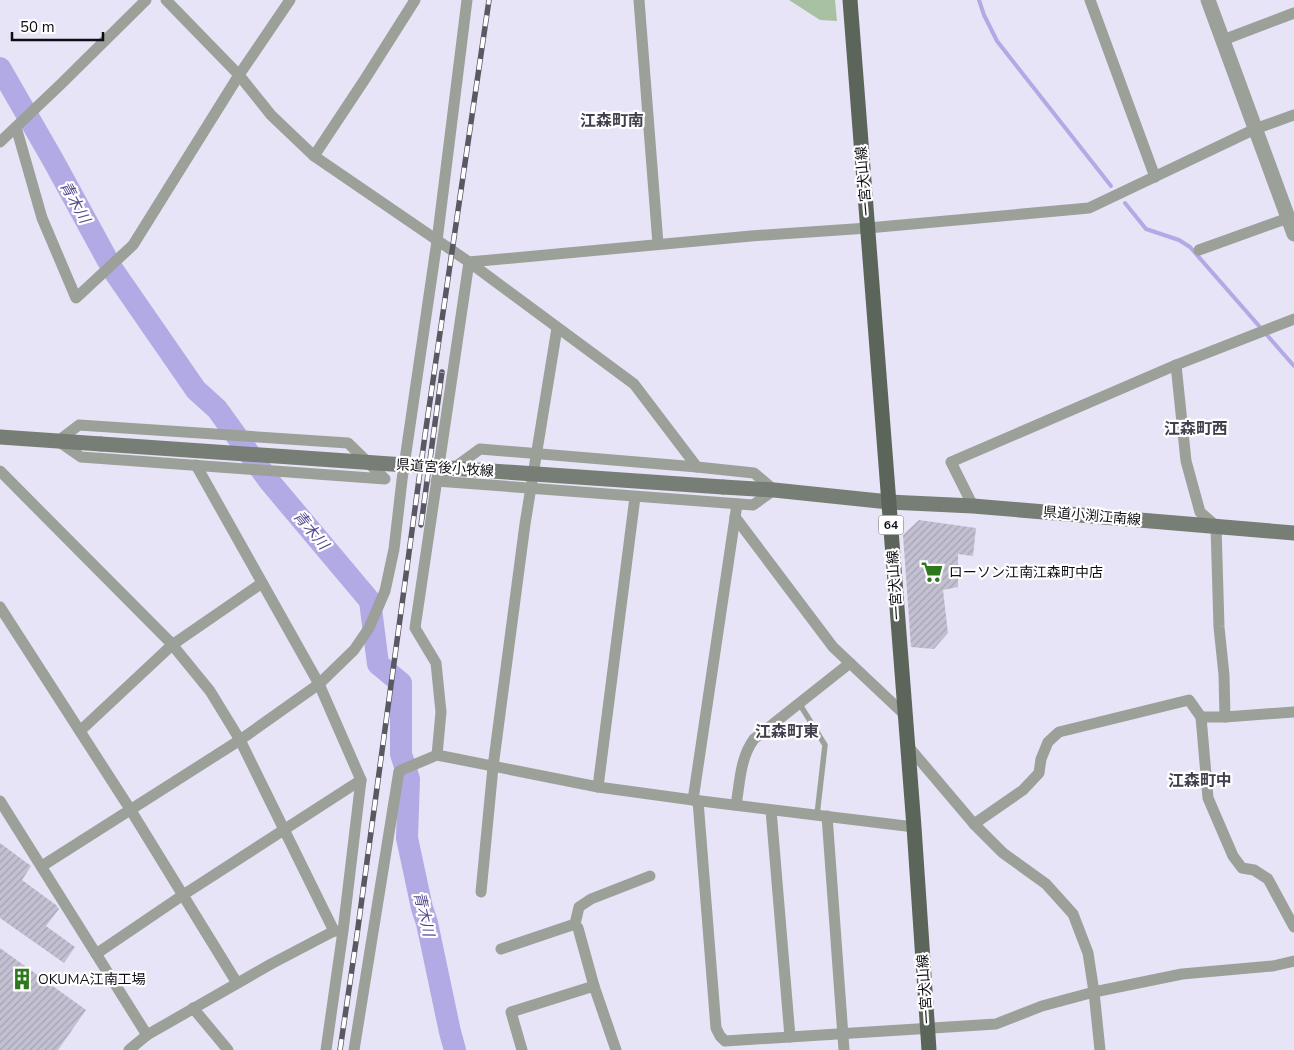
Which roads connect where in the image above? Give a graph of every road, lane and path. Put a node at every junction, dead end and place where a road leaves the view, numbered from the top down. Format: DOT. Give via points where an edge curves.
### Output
graph roads {
  1 [pos="146,0"];
  2 [pos="166,0"];
  3 [pos="290,0"];
  4 [pos="415,0"];
  5 [pos="467,0"];
  6 [pos="639,0"];
  7 [pos="850,0"];
  8 [pos="1090,0"];
  9 [pos="1208,0"];
  10 [pos="1294,14"];
  11 [pos="1223,40"];
  12 [pos="239,75"];
  13 [pos="1294,115"];
  14 [pos="16,127"];
  15 [pos="1255,129"];
  16 [pos="0,142"];
  17 [pos="314,156"];
  18 [pos="1155,177"];
  19 [pos="1288,218"];
  20 [pos="868,228"];
  21 [pos="1294,234"];
  22 [pos="437,241"];
  23 [pos="658,244"];
  24 [pos="1200,250"];
  25 [pos="469,262"];
  26 [pos="1294,319"];
  27 [pos="557,328"];
  28 [pos="1176,365"];
  29 [pos="0,437"];
  30 [pos="58,441"];
  31 [pos="537,454"];
  32 [pos="196,465"];
  33 [pos="697,467"];
  34 [pos="0,471"];
  35 [pos="385,479"];
  36 [pos="402,480"];
  37 [pos="436,481"];
  38 [pos="531,489"];
  39 [pos="774,490"];
  40 [pos="636,497"];
  41 [pos="889,502"];
  42 [pos="737,504"];
  43 [pos="973,506"];
  44 [pos="735,517"];
  45 [pos="1216,526"];
  46 [pos="1294,533"];
  47 [pos="262,583"];
  48 [pos="0,607"];
  49 [pos="172,645"];
  50 [pos="850,663"];
  51 [pos="319,684"];
  52 [pos="799,703"];
  53 [pos="1294,712"];
  54 [pos="904,714"];
  55 [pos="1201,717"];
  56 [pos="1225,717"];
  57 [pos="80,732"];
  58 [pos="240,740"];
  59 [pos="907,745"];
  60 [pos="437,756"];
  61 [pos="493,767"];
  62 [pos="361,780"];
  63 [pos="598,786"];
  64 [pos="0,801"];
  65 [pos="696,801"];
  66 [pos="736,805"];
  67 [pos="130,809"];
  68 [pos="771,810"];
  69 [pos="822,816"];
  70 [pos="974,824"];
  71 [pos="914,827"];
  72 [pos="284,830"];
  73 [pos="42,866"];
  74 [pos="650,876"];
  75 [pos="481,892"];
  76 [pos="183,895"];
  77 [pos="575,924"];
  78 [pos="1294,928"];
  79 [pos="338,931"];
  80 [pos="501,949"];
  81 [pos="96,954"];
  82 [pos="1294,961"];
  83 [pos="237,983"];
  84 [pos="594,986"];
  85 [pos="1094,992"];
  86 [pos="194,1008"];
  87 [pos="927,1028"];
  88 [pos="843,1033"];
  89 [pos="147,1035"];
  90 [pos="790,1037"];
  91 [pos="766,1038"];
  92 [pos="134,1048"];
  93 [pos="228,1050"];
  94 [pos="326,1050"];
  95 [pos="354,1050"];
  96 [pos="522,1050"];
  97 [pos="616,1050"];
  98 [pos="767,1050"];
  99 [pos="844,1050"];
  100 [pos="929,1050"];
  101 [pos="1100,1050"];
  1 -- 14 [label="street"];
  2 -- 12 [label="street"];
  3 -- 12 [label="street"];
  4 -- 17 [label="street"];
  5 -- 22 [label="street"];
  6 -- 23 [label="street"];
  7 -- 20 [label="main road, 一宮犬山線 / 64"];
  8 -- 18 [label="street"];
  9 -- 11 [label="street"];
  10 -- 11 [label="street"];
  11 -- 15 [label="street"];
  12 -- 14 [label="street" via="132,245 76,298 42,218"];
  12 -- 17 [label="street" via="271,115"];
  13 -- 15 [label="street"];
  14 -- 16 [label="street"];
  15 -- 18 [label="street"];
  15 -- 19 [label="street"];
  17 -- 22 [label="street"];
  18 -- 20 [label="street" via="1090,208"];
  19 -- 21 [label="street"];
  19 -- 24 [label="street"];
  20 -- 23 [label="street"];
  20 -- 41 [label="main road, 一宮犬山線 / 64"];
  22 -- 25 [label="street"];
  22 -- 36 [label="street"];
  23 -- 25 [label="street"];
  25 -- 27 [label="street"];
  25 -- 37 [label="street"];
  26 -- 28 [label="street"];
  27 -- 31 [label="street"];
  27 -- 33 [label="street" via="634,384"];
  28 -- 43 [label="street" via="951,462"];
  28 -- 45 [label="street" via="1186,461 1200,512"];
  29 -- 30 [label="main road, 県道宮後小牧線"];
  30 -- 32 [label="street" via="81,457"];
  30 -- 35 [label="street" via="79,425 348,443"];
  30 -- 39 [label="main road, 県道宮後小牧線, bridge"];
  31 -- 33 [label="street"];
  31 -- 37 [label="street" via="480,449"];
  31 -- 38 [label="street"];
  32 -- 35 [label="street"];
  32 -- 47 [label="street"];
  33 -- 39 [label="street" via="754,473"];
  34 -- 49 [label="street"];
  35 -- 36 [label="street"];
  36 -- 51 [label="street" via="394,550 385,591 369,628 354,650"];
  37 -- 38 [label="street"];
  37 -- 60 [label="street" via="415,628 436,664 441,712"];
  38 -- 40 [label="street"];
  38 -- 61 [label="street"];
  39 -- 41 [label="main road, 県道宮後小牧線"];
  39 -- 42 [label="street" via="753,505"];
  40 -- 42 [label="street"];
  40 -- 63 [label="street"];
  41 -- 43 [label="main road, 県道小渕江南線"];
  41 -- 54 [label="main road, 一宮犬山線 / 64"];
  42 -- 44 [label="street"];
  43 -- 45 [label="main road, 県道小渕江南線"];
  44 -- 50 [label="street" via="833,647"];
  44 -- 65 [label="street"];
  45 -- 46 [label="main road, 県道小渕江南線"];
  45 -- 56 [label="street"];
  47 -- 49 [label="street"];
  47 -- 51 [label="street"];
  48 -- 57 [label="street"];
  49 -- 57 [label="street"];
  49 -- 58 [label="street" via="210,691"];
  50 -- 52 [label="street"];
  50 -- 54 [label="street"];
  51 -- 58 [label="street"];
  51 -- 62 [label="street"];
  52 -- 66 [label="street" via="754,738 746,750"];
  52 -- 69 [label="lane" via="825,745"];
  53 -- 56 [label="street"];
  54 -- 59 [label="main road, 一宮犬山線 / 64"];
  55 -- 56 [label="street"];
  55 -- 70 [label="street" via="1189,700 1059,732 1048,742 1039,774 1023,790"];
  55 -- 78 [label="street" via="1208,798 1233,856 1242,868 1254,870 1268,879"];
  57 -- 67 [label="street"];
  58 -- 67 [label="street"];
  58 -- 72 [label="street"];
  59 -- 70 [label="street"];
  59 -- 71 [label="main road, 一宮犬山線 / 64"];
  60 -- 61 [label="street"];
  60 -- 95 [label="street" via="404,769"];
  61 -- 63 [label="street"];
  61 -- 75 [label="street"];
  62 -- 72 [label="street"];
  62 -- 79 [label="street"];
  63 -- 65 [label="street"];
  64 -- 73 [label="street"];
  65 -- 66 [label="street"];
  65 -- 91 [label="street" via="716,1028 725,1041"];
  66 -- 68 [label="street"];
  67 -- 73 [label="street"];
  67 -- 76 [label="street"];
  68 -- 69 [label="street"];
  68 -- 90 [label="street"];
  69 -- 71 [label="street"];
  69 -- 88 [label="street"];
  70 -- 85 [label="street" via="1003,853 1046,884 1073,914 1088,953"];
  71 -- 87 [label="main road, 一宮犬山線 / 64"];
  72 -- 76 [label="street"];
  72 -- 79 [label="street"];
  73 -- 81 [label="street"];
  74 -- 77 [label="street" via="591,899 579,908"];
  76 -- 81 [label="street"];
  76 -- 83 [label="street"];
  77 -- 80 [label="street"];
  77 -- 84 [label="street"];
  79 -- 83 [label="street"];
  79 -- 94 [label="street"];
  81 -- 89 [label="street"];
  82 -- 85 [label="street" via="1273,966 1182,974"];
  83 -- 86 [label="street"];
  84 -- 96 [label="street" via="511,1012"];
  84 -- 97 [label="street"];
  85 -- 87 [label="street" via="1042,1006 996,1024"];
  85 -- 101 [label="street"];
  86 -- 89 [label="street"];
  86 -- 93 [label="street"];
  87 -- 88 [label="street"];
  87 -- 100 [label="main road, 一宮犬山線 / 64"];
  88 -- 90 [label="street"];
  88 -- 99 [label="street"];
  89 -- 92 [label="street"];
  90 -- 91 [label="street"];
  91 -- 98 [label="street"];
}
